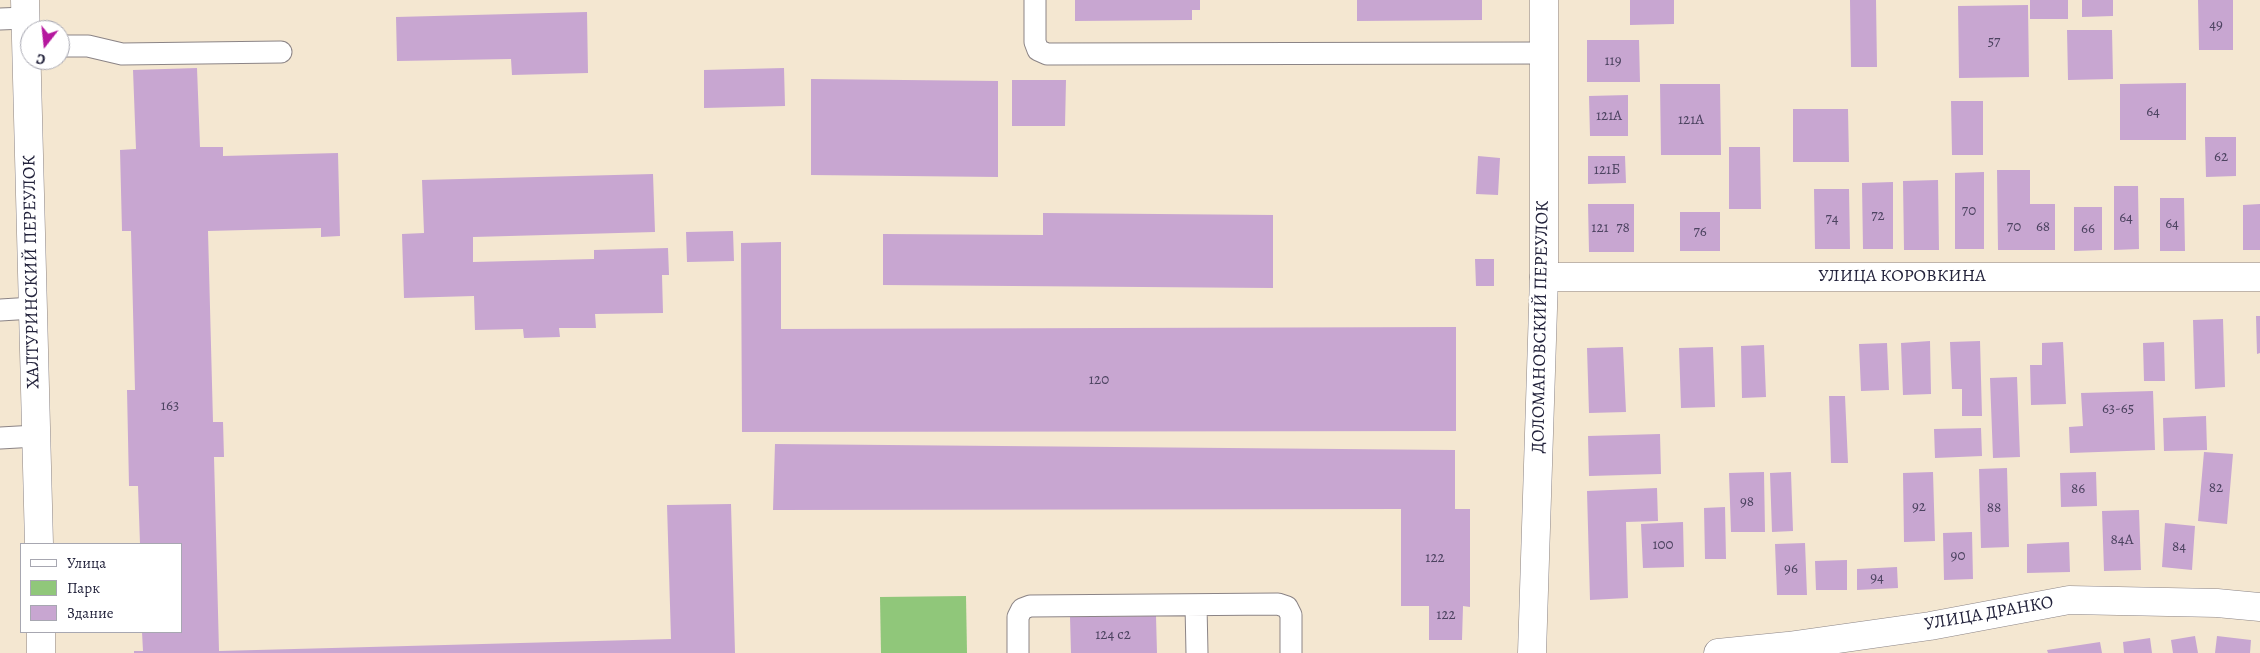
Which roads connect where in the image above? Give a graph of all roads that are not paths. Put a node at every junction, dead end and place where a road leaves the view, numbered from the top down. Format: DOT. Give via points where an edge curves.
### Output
graph roads {
  1 [pos="1035,0"];
  2 [pos="1544,0"];
  3 [pos="70,46"];
  4 [pos="281,52"];
  5 [pos="1544,53"];
  6 [pos="28,70"];
  7 [pos="1544,277"];
  8 [pos="2260,277"];
  9 [pos="33,308"];
  10 [pos="0,310"];
  11 [pos="36,436"];
  12 [pos="0,438"];
  13 [pos="39,543"];
  14 [pos="1196,605"];
  15 [pos="2260,606"];
  16 [pos="41,633"];
  17 [pos="42,653"];
  18 [pos="1018,653"];
  19 [pos="1197,653"];
  20 [pos="1291,653"];
  21 [pos="1532,653"];
  22 [pos="1718,653"];
  1 -- 5 [label="lane" via="1035,42 1038,50 1047,54"];
  2 -- 5 [label="street, ДОЛОМАНОВСКИЙ ПЕРЕУЛОК"];
  3 -- 4 [label="lane" via="88,46 122,54"];
  5 -- 7 [label="street, ДОЛОМАНОВСКИЙ ПЕРЕУЛОК"];
  6 -- 9 [label="street, ХАЛТУРИНСКИЙ ПЕРЕУЛОК"];
  7 -- 8 [label="street, УЛИЦА КОРОВКИНА"];
  7 -- 21 [label="street, ДОЛОМАНОВСКИЙ ПЕРЕУЛОК"];
  9 -- 10 [label="lane"];
  9 -- 11 [label="street, ХАЛТУРИНСКИЙ ПЕРЕУЛОК"];
  11 -- 12 [label="lane"];
  11 -- 13 [label="street, ХАЛТУРИНСКИЙ ПЕРЕУЛОК"];
  14 -- 18 [label="lane" via="1030,606 1022,609 1018,617"];
  14 -- 19 [label="lane"];
  14 -- 20 [label="lane" via="1278,604 1286,607 1291,615"];
  15 -- 22 [label="street, УЛИЦА ДРАНКО" via="2069,600 1930,626"];
  16 -- 17 [label="street"];
}
